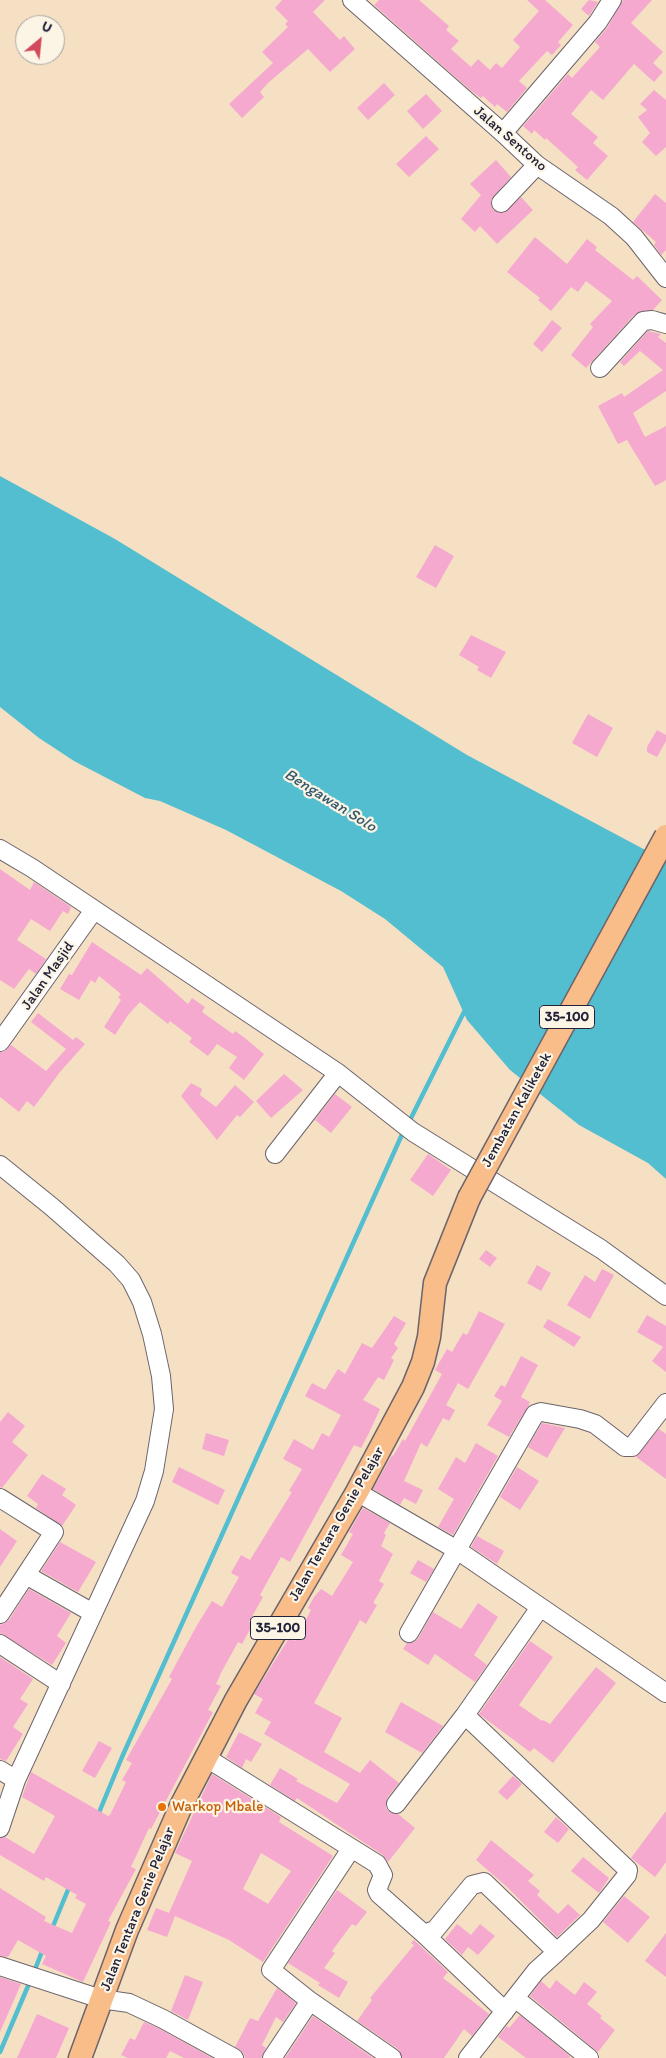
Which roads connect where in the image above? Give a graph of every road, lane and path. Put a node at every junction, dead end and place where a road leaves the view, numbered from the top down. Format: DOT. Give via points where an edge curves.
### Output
graph roads {
  1 [pos="352,0"];
  2 [pos="612,0"];
  3 [pos="503,133"];
  4 [pos="537,165"];
  5 [pos="501,203"];
  6 [pos="666,278"];
  7 [pos="666,324"];
  8 [pos="600,368"];
  9 [pos="666,836"];
  10 [pos="0,849"];
  11 [pos="94,910"];
  12 [pos="0,1042"];
  13 [pos="338,1073"];
  14 [pos="275,1154"];
  15 [pos="0,1165"];
  16 [pos="469,1198"];
  17 [pos="666,1296"];
  18 [pos="666,1402"];
  19 [pos="357,1492"];
  20 [pos="0,1498"];
  21 [pos="457,1550"];
  22 [pos="26,1575"];
  23 [pos="539,1608"];
  24 [pos="93,1613"];
  25 [pos="0,1614"];
  26 [pos="409,1633"];
  27 [pos="0,1644"];
  28 [pos="61,1684"];
  29 [pos="666,1693"];
  30 [pos="465,1714"];
  31 [pos="205,1757"];
  32 [pos="0,1770"];
  33 [pos="16,1780"];
  34 [pos="396,1804"];
  35 [pos="0,1828"];
  36 [pos="351,1849"];
  37 [pos="424,1934"];
  38 [pos="557,1952"];
  39 [pos="0,1966"];
  40 [pos="101,1999"];
  41 [pos="310,2001"];
  42 [pos="510,2004"];
  43 [pos="80,2058"];
  44 [pos="234,2058"];
  45 [pos="272,2058"];
  46 [pos="392,2058"];
  47 [pos="468,2058"];
  48 [pos="589,2058"];
  1 -- 3 [label="street, Jalan Sentono"];
  2 -- 3 [label="street" via="598,22"];
  3 -- 4 [label="street, Jalan Sentono"];
  4 -- 5 [label="street"];
  4 -- 6 [label="street, Jalan Sentono" via="611,216 634,237"];
  7 -- 8 [label="street" via="652,320 643,322"];
  9 -- 16 [label="main road, Jembatan Kaliketek / 35-100, bridge"];
  10 -- 11 [label="street"];
  11 -- 12 [label="street, Jalan Masjid"];
  11 -- 13 [label="street"];
  13 -- 14 [label="street"];
  13 -- 17 [label="street" via="414,1132 601,1249"];
  15 -- 24 [label="street" via="117,1264 131,1280 142,1302 161,1376 163,1418 150,1486"];
  16 -- 19 [label="main road, Jalan Tentara Genie Pelajar / 35-100" via="435,1284 423,1362 413,1388"];
  18 -- 21 [label="street" via="632,1447 625,1447 595,1424 541,1412 535,1414"];
  19 -- 21 [label="street"];
  19 -- 31 [label="main road, Jalan Tentara Genie Pelajar / 35-100"];
  20 -- 22 [label="street" via="54,1532"];
  21 -- 23 [label="street"];
  21 -- 26 [label="street"];
  22 -- 24 [label="street"];
  22 -- 25 [label="street"];
  23 -- 29 [label="street"];
  23 -- 30 [label="street"];
  24 -- 28 [label="street"];
  27 -- 28 [label="street"];
  28 -- 33 [label="street"];
  30 -- 34 [label="street"];
  30 -- 38 [label="street" via="628,1870 591,1920"];
  31 -- 36 [label="street"];
  31 -- 40 [label="main road, Jalan Tentara Genie Pelajar / 35-100" via="151,1871"];
  32 -- 33 [label="street"];
  33 -- 35 [label="street"];
  36 -- 37 [label="street" via="377,1864 382,1870 379,1894"];
  36 -- 41 [label="street" via="271,1970"];
  37 -- 38 [label="street" via="435,1930 472,1885 484,1882"];
  37 -- 42 [label="street"];
  38 -- 42 [label="street" via="536,1971"];
  39 -- 40 [label="street"];
  40 -- 43 [label="main road, Jalan Tentara Genie Pelajar / 35-100"];
  40 -- 44 [label="street" via="129,2003 163,2018"];
  41 -- 45 [label="street"];
  41 -- 46 [label="street"];
  42 -- 47 [label="street"];
  42 -- 48 [label="street"];
}
